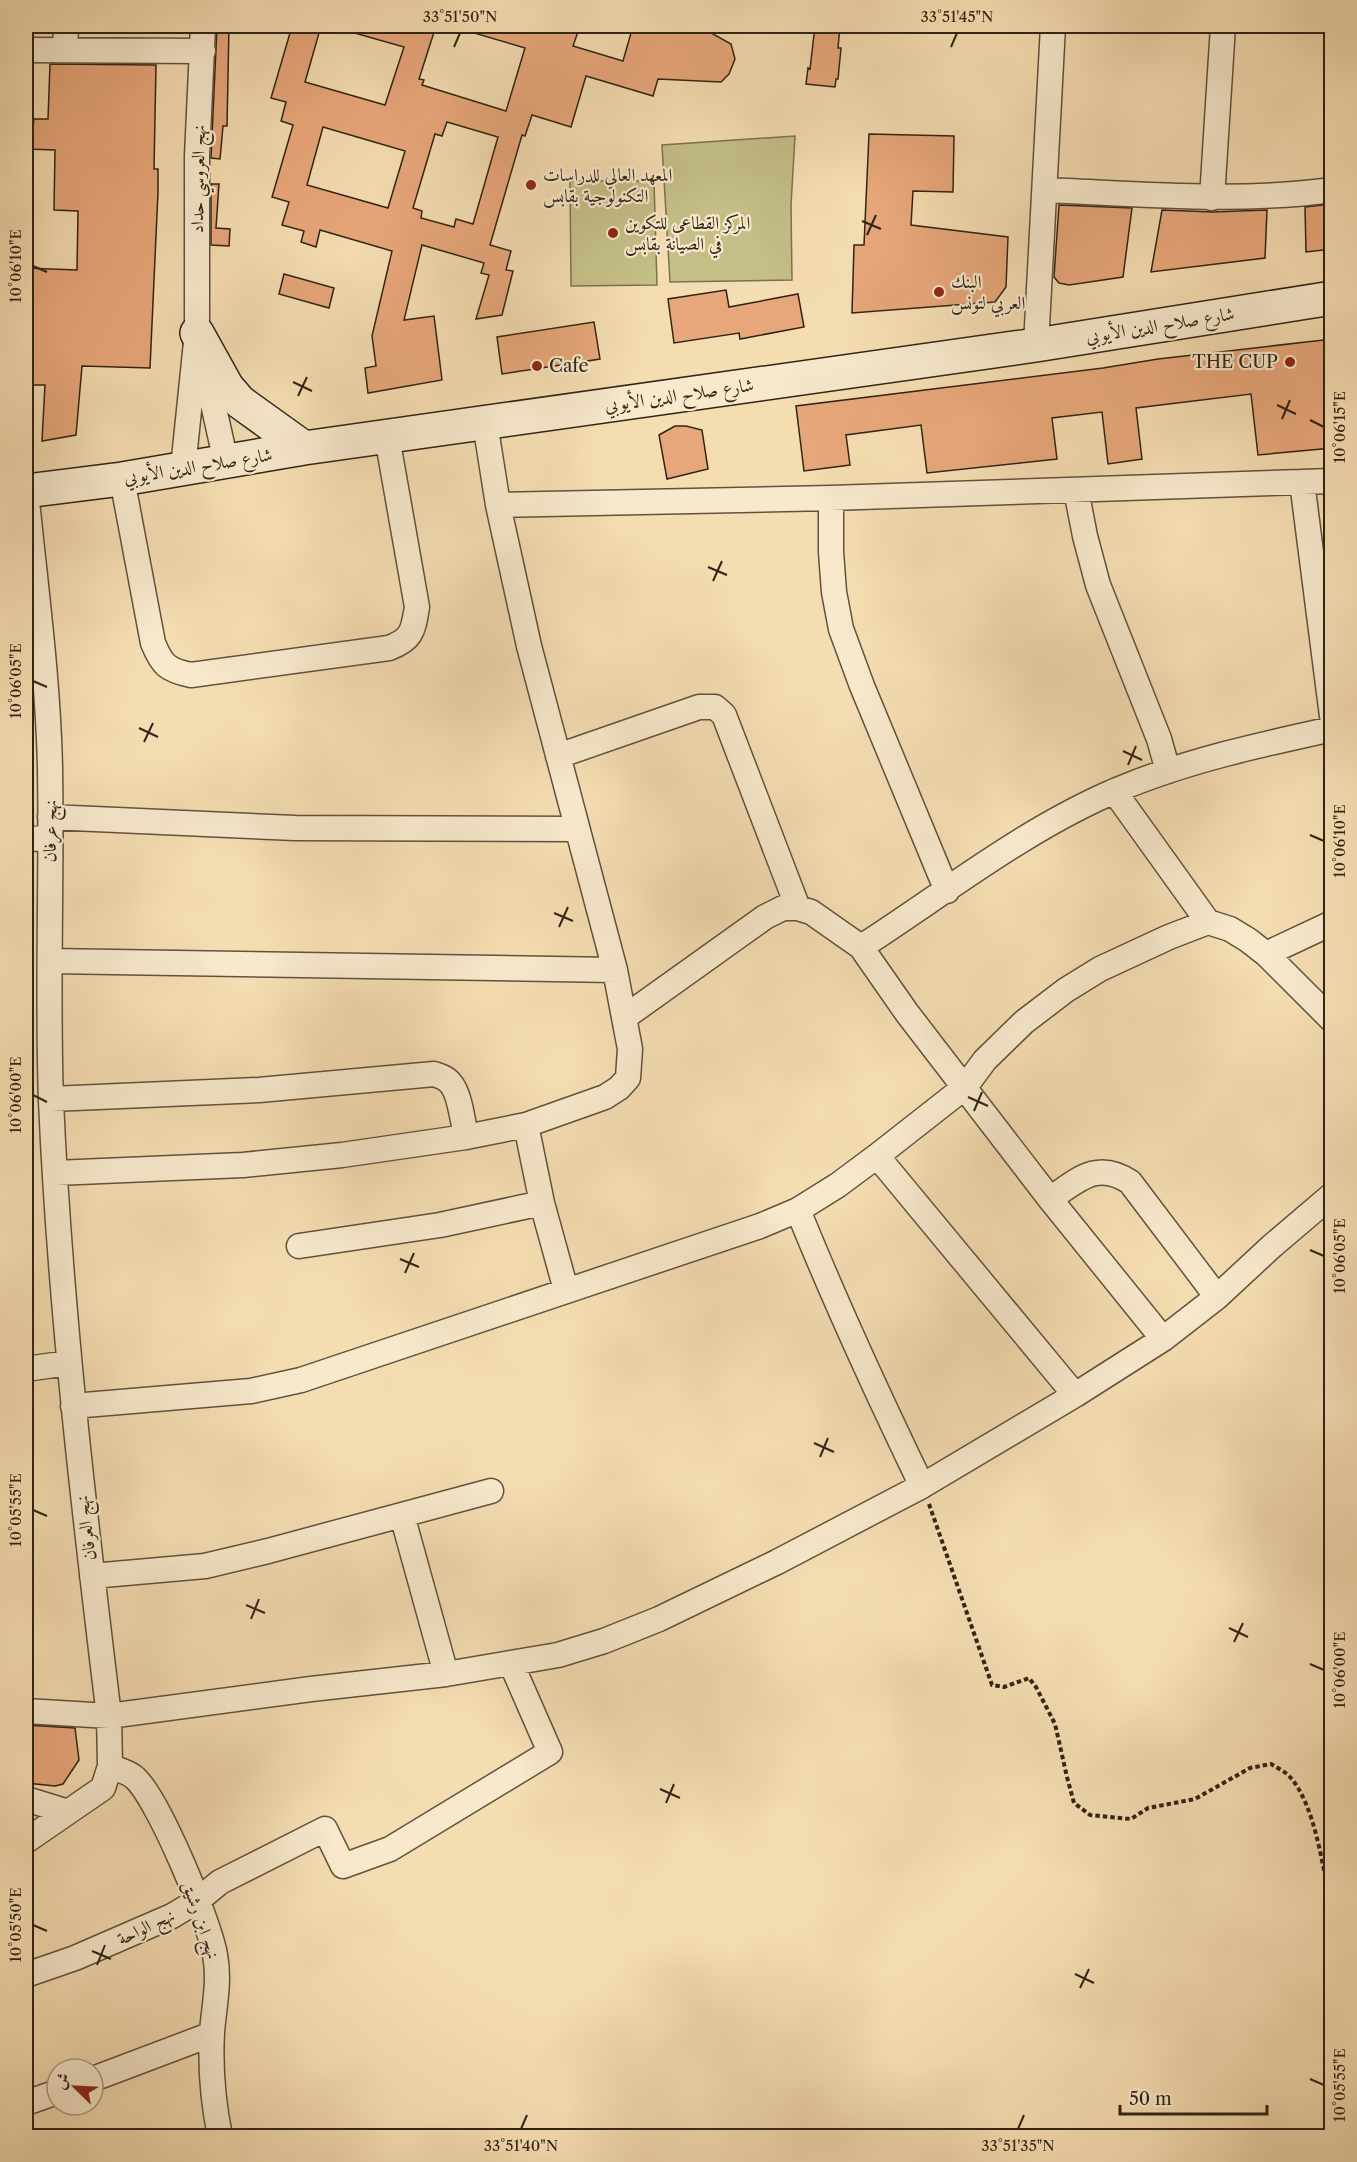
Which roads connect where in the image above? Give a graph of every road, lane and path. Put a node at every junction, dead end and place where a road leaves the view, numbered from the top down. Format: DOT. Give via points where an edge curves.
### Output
graph roads {
  1 [pos="66,26"];
  2 [pos="203,26"];
  3 [pos="1053,26"];
  4 [pos="1223,26"];
  5 [pos="26,50"];
  6 [pos="65,50"];
  7 [pos="203,51"];
  8 [pos="1332,189"];
  9 [pos="1045,190"];
  10 [pos="1212,198"];
  11 [pos="1332,298"];
  12 [pos="197,333"];
  13 [pos="1036,345"];
  14 [pos="485,423"];
  15 [pos="387,437"];
  16 [pos="304,448"];
  17 [pos="226,462"];
  18 [pos="183,468"];
  19 [pos="122,478"];
  20 [pos="1332,481"];
  21 [pos="1302,482"];
  22 [pos="1076,490"];
  23 [pos="26,491"];
  24 [pos="831,498"];
  25 [pos="498,505"];
  26 [pos="1332,716"];
  27 [pos="1332,729"];
  28 [pos="558,756"];
  29 [pos="1168,771"];
  30 [pos="1114,791"];
  31 [pos="50,827"];
  32 [pos="577,829"];
  33 [pos="26,839"];
  34 [pos="947,891"];
  35 [pos="798,908"];
  36 [pos="1208,922"];
  37 [pos="1332,923"];
  38 [pos="861,947"];
  39 [pos="1266,954"];
  40 [pos="50,961"];
  41 [pos="615,970"];
  42 [pos="625,1017"];
  43 [pos="1332,1020"];
  44 [pos="965,1087"];
  45 [pos="51,1099"];
  46 [pos="526,1125"];
  47 [pos="466,1137"];
  48 [pos="877,1156"];
  49 [pos="55,1173"];
  50 [pos="1332,1195"];
  51 [pos="1050,1199"];
  52 [pos="542,1203"];
  53 [pos="798,1210"];
  54 [pos="299,1246"];
  55 [pos="566,1290"];
  56 [pos="1217,1298"];
  57 [pos="1163,1339"];
  58 [pos="68,1363"];
  59 [pos="26,1369"];
  60 [pos="1075,1395"];
  61 [pos="73,1406"];
  62 [pos="922,1486"];
  63 [pos="491,1491"];
  64 [pos="402,1515"];
  65 [pos="92,1576"];
  66 [pos="511,1663"];
  67 [pos="446,1674"];
  68 [pos="26,1711"];
  69 [pos="109,1716"];
  70 [pos="110,1766"];
  71 [pos="26,1799"];
  72 [pos="68,1812"];
  73 [pos="26,1841"];
  74 [pos="197,1901"];
  75 [pos="1332,1909"];
  76 [pos="26,1975"];
  77 [pos="212,2034"];
  78 [pos="105,2074"];
  79 [pos="45,2096"];
  80 [pos="26,2103"];
  81 [pos="220,2136"];
  1 -- 6 [label="street"];
  2 -- 7 [label="street, نهج العروسي حداد"];
  3 -- 9 [label="street"];
  4 -- 10 [label="street"];
  5 -- 6 [label="street"];
  6 -- 7 [label="street"];
  7 -- 12 [label="street, نهج العروسي حداد" via="197,156"];
  8 -- 10 [label="street"];
  9 -- 10 [label="street"];
  9 -- 13 [label="street"];
  11 -- 13 [label="main road, شارع صلاح الدين الأيوبي"];
  12 -- 16 [label="main road" via="227,387 240,402"];
  12 -- 17 [label="street"];
  12 -- 18 [label="street"];
  13 -- 14 [label="main road, شارع صلاح الدين الأيوبي"];
  14 -- 15 [label="main road, شارع صلاح الدين الأيوبي"];
  14 -- 25 [label="street"];
  15 -- 16 [label="main road, شارع صلاح الدين الأيوبي"];
  15 -- 19 [label="street" via="417,607 414,626 404,642 389,648 190,675 172,671 160,660 153,643"];
  16 -- 17 [label="main road, شارع صلاح الدين الأيوبي"];
  17 -- 18 [label="main road, شارع صلاح الدين الأيوبي"];
  18 -- 19 [label="main road, شارع صلاح الدين الأيوبي"];
  19 -- 23 [label="main road, شارع صلاح الدين الأيوبي"];
  20 -- 21 [label="street"];
  21 -- 22 [label="street"];
  21 -- 26 [label="street"];
  22 -- 24 [label="street"];
  22 -- 29 [label="street" via="1098,585"];
  23 -- 31 [label="street, نهج عرفان" via="45,680"];
  24 -- 25 [label="street"];
  24 -- 34 [label="street" via="834,592 841,629"];
  25 -- 28 [label="street"];
  27 -- 29 [label="street"];
  28 -- 32 [label="street"];
  28 -- 35 [label="street" via="699,707 715,707 724,715"];
  29 -- 30 [label="street"];
  30 -- 34 [label="street" via="1027,836"];
  30 -- 36 [label="street"];
  31 -- 32 [label="street"];
  31 -- 33 [label="street"];
  31 -- 40 [label="street, نهج عرفان"];
  32 -- 41 [label="street"];
  34 -- 38 [label="street"];
  35 -- 38 [label="street" via="812,912"];
  35 -- 42 [label="street" via="783,908 765,917"];
  36 -- 39 [label="street" via="1230,929"];
  36 -- 44 [label="street" via="1100,969 1066,990 1024,1022 985,1060"];
  37 -- 39 [label="street"];
  38 -- 44 [label="street"];
  39 -- 43 [label="street"];
  40 -- 41 [label="street"];
  40 -- 45 [label="street, نهج عرفان"];
  41 -- 42 [label="street"];
  42 -- 46 [label="street" via="630,1065 628,1078 619,1088 605,1097"];
  44 -- 48 [label="street"];
  44 -- 51 [label="street"];
  45 -- 47 [label="street" via="259,1090 434,1074 451,1083"];
  45 -- 49 [label="street, نهج عرفان"];
  46 -- 47 [label="street"];
  46 -- 52 [label="street"];
  47 -- 49 [label="street" via="243,1165"];
  48 -- 53 [label="street"];
  48 -- 60 [label="street"];
  49 -- 58 [label="street, نهج العرفان"];
  50 -- 56 [label="street"];
  51 -- 56 [label="street" via="1084,1176 1096,1172 1118,1174 1130,1182"];
  51 -- 57 [label="street"];
  52 -- 54 [label="street" via="440,1225"];
  52 -- 55 [label="street"];
  53 -- 55 [label="street" via="730,1237"];
  53 -- 62 [label="street" via="827,1283"];
  55 -- 61 [label="street" via="301,1380 251,1391"];
  56 -- 57 [label="street"];
  57 -- 60 [label="street"];
  58 -- 59 [label="street"];
  58 -- 61 [label="street, نهج العرفان"];
  60 -- 62 [label="street"];
  61 -- 65 [label="street, نهج العرفان"];
  62 -- 66 [label="street" via="659,1619 558,1655"];
  62 -- 75 [label="path" via="992,1685 1004,1687 1029,1678 1036,1687 1055,1724 1074,1803 1090,1815 1131,1819 1148,1808 1196,1799 1250,1768 1271,1764 1288,1775 1301,1791"];
  63 -- 64 [label="street"];
  64 -- 65 [label="street" via="206,1566"];
  64 -- 67 [label="street"];
  65 -- 69 [label="street, نهج العرفان"];
  66 -- 67 [label="street"];
  66 -- 74 [label="street, نهج الواحة" via="550,1752 390,1849 343,1866 325,1828 220,1882"];
  67 -- 69 [label="street"];
  68 -- 69 [label="street"];
  69 -- 70 [label="street, نهج العرفان"];
  70 -- 72 [label="street, نهج العرفان" via="103,1788"];
  70 -- 74 [label="street, نهج ابن رشيق" via="134,1776 147,1793"];
  71 -- 72 [label="street"];
  72 -- 73 [label="street, نهج العرفان"];
  74 -- 76 [label="street, نهج الواحة" via="129,1935"];
  74 -- 77 [label="street, نهج ابن رشيق" via="215,1955 218,1983"];
  77 -- 78 [label="street"];
  77 -- 81 [label="street, نهج ابن رشيق" via="212,2098"];
  79 -- 80 [label="street"];
}
